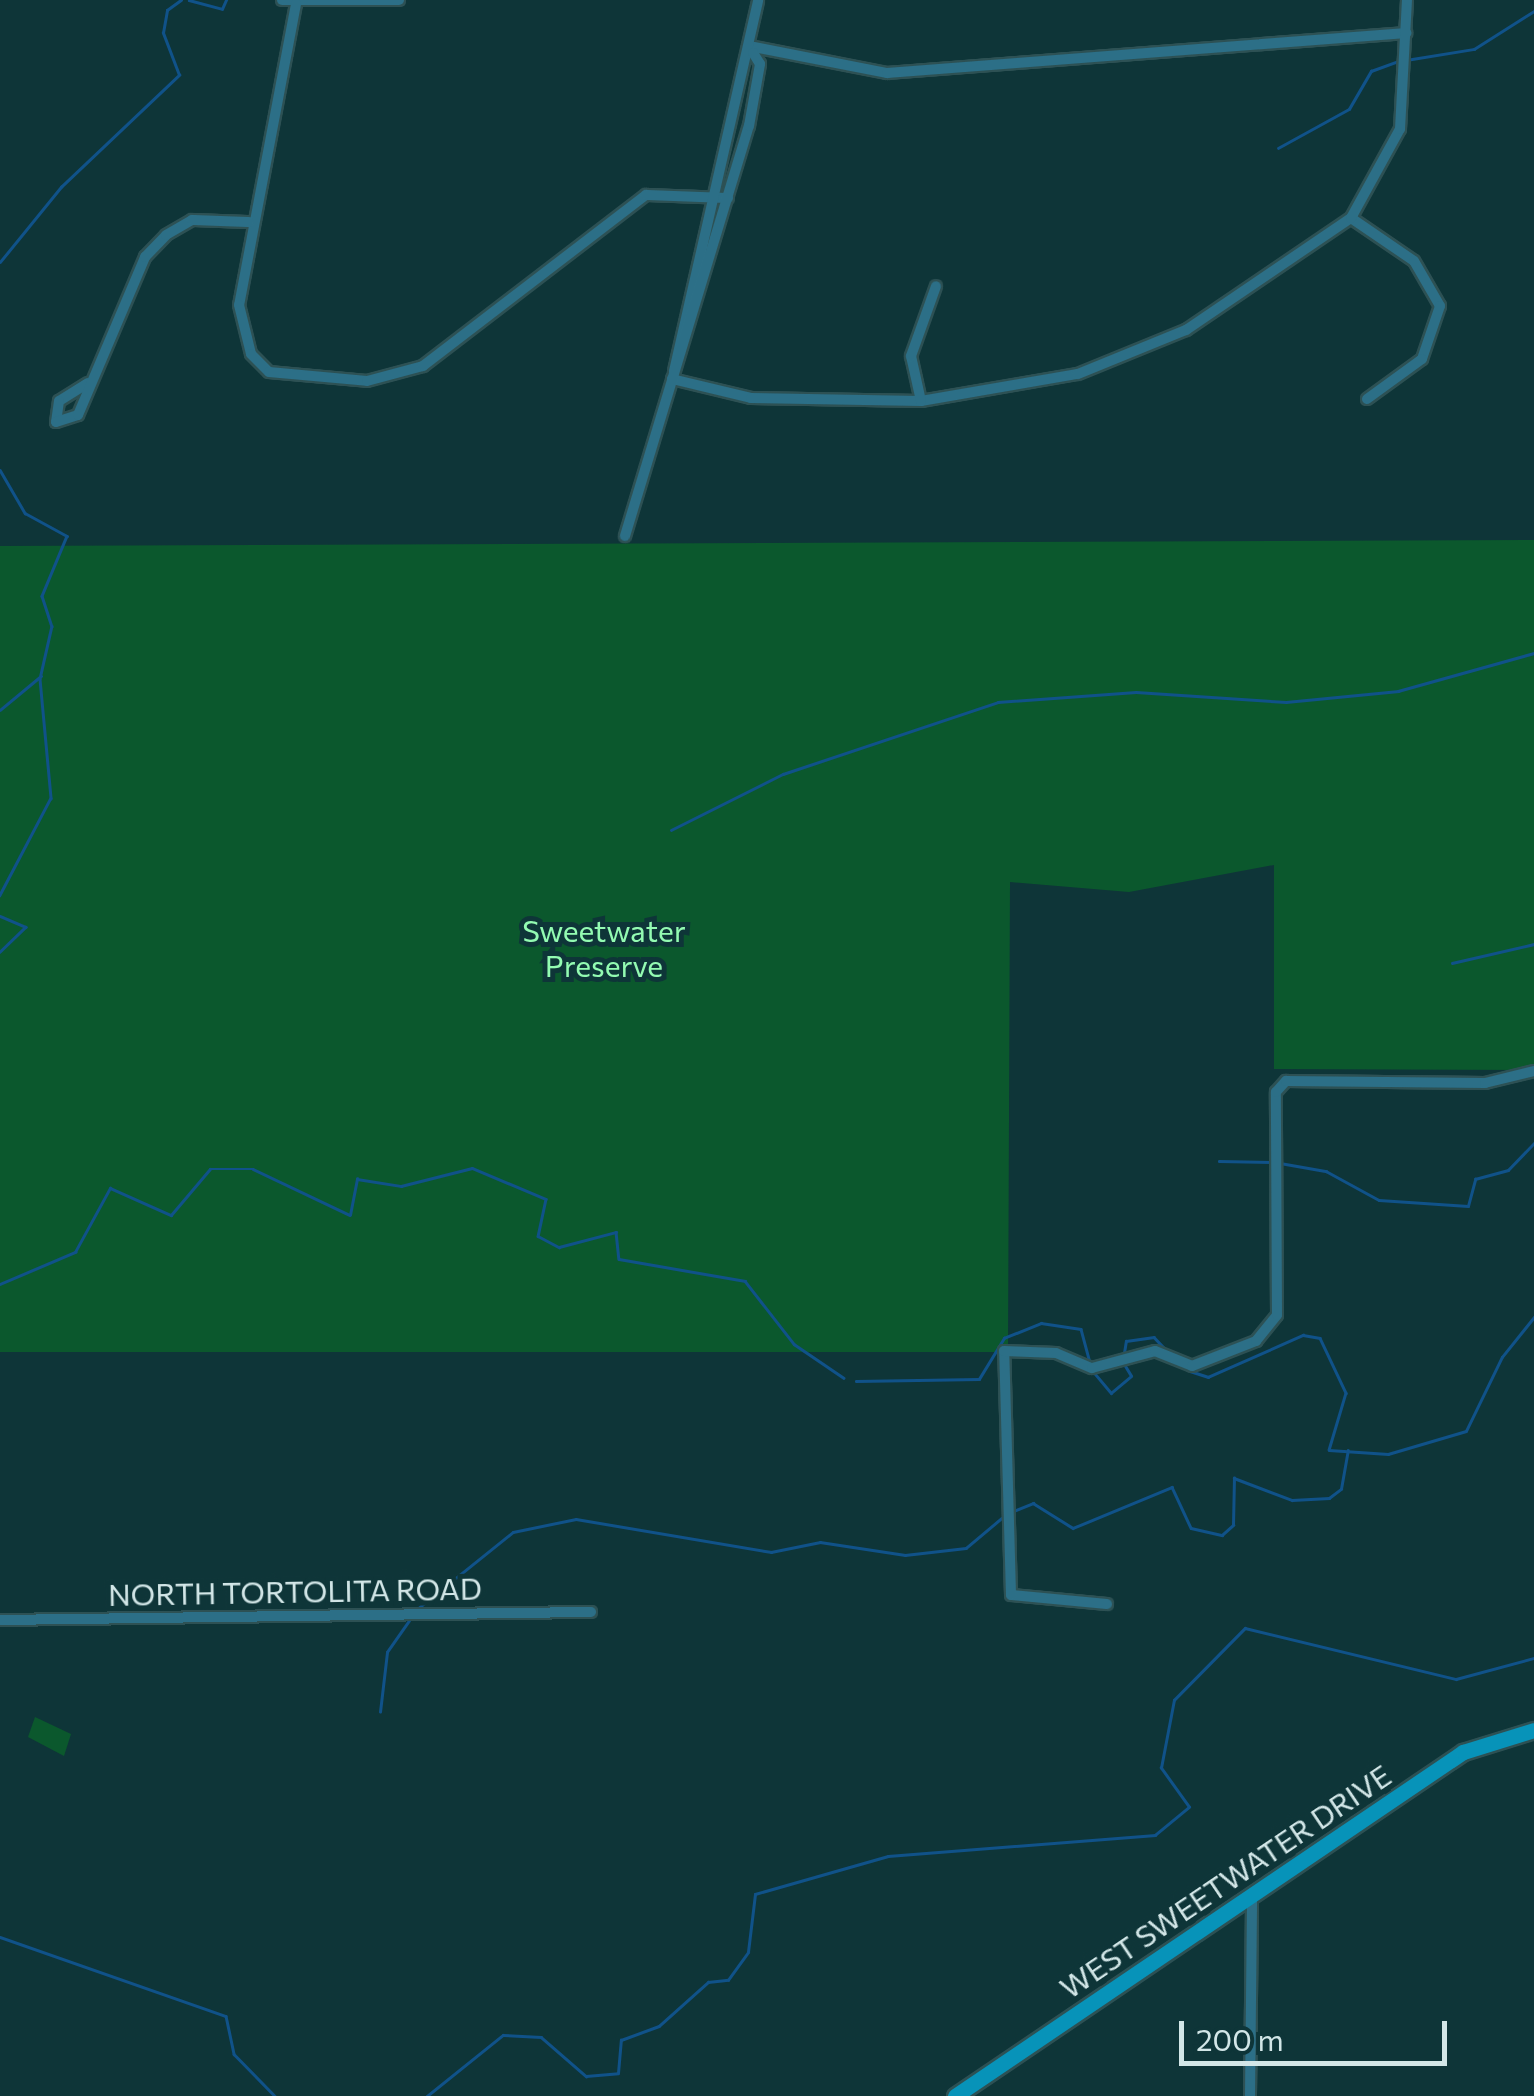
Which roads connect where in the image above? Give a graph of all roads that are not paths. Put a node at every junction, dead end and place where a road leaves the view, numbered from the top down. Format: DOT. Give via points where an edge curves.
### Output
graph roads {
  1 [pos="282,0"];
  2 [pos="399,0"];
  3 [pos="758,0"];
  4 [pos="1407,0"];
  5 [pos="357,2"];
  6 [pos="296,4"];
  7 [pos="1406,32"];
  8 [pos="753,50"];
  9 [pos="714,195"];
  10 [pos="728,198"];
  11 [pos="1350,218"];
  12 [pos="248,222"];
  13 [pos="936,286"];
  14 [pos="673,375"];
  15 [pos="88,383"];
  16 [pos="1367,398"];
  17 [pos="921,402"];
  18 [pos="625,536"];
  19 [pos="1534,1071"];
  20 [pos="1106,1604"];
  21 [pos="591,1612"];
  22 [pos="0,1620"];
  23 [pos="1534,1730"];
  24 [pos="1252,1898"];
  25 [pos="954,2096"];
  26 [pos="1250,2096"];
  1 -- 6 [label="street"];
  2 -- 5 [label="street"];
  3 -- 8 [label="street"];
  4 -- 7 [label="street"];
  5 -- 6 [label="street"];
  6 -- 12 [label="street"];
  7 -- 8 [label="street" via="888,73"];
  7 -- 11 [label="street" via="1400,128"];
  8 -- 9 [label="street"];
  8 -- 10 [label="street" via="760,64"];
  9 -- 10 [label="street"];
  9 -- 12 [label="street" via="646,195 454,350 367,381 298,380 251,354 239,305"];
  9 -- 14 [label="street"];
  10 -- 14 [label="street"];
  11 -- 16 [label="street" via="1414,261 1440,306 1422,359"];
  11 -- 17 [label="street" via="1145,350 1012,391"];
  12 -- 15 [label="street" via="192,220 166,234 145,257"];
  13 -- 17 [label="street" via="911,356"];
  14 -- 17 [label="street" via="751,398"];
  14 -- 18 [label="street"];
  19 -- 20 [label="street" via="1485,1083 1286,1080 1276,1092 1277,1315 1256,1341 1192,1366 1155,1351 1092,1368 1056,1353 1004,1351 1010,1584 1018,1601"];
  21 -- 22 [label="street, NORTH TORTOLITA ROAD"];
  23 -- 24 [label="street, WEST SWEETWATER DRIVE" via="1463,1752"];
  24 -- 25 [label="street, WEST SWEETWATER DRIVE"];
  24 -- 26 [label="street"];
}
